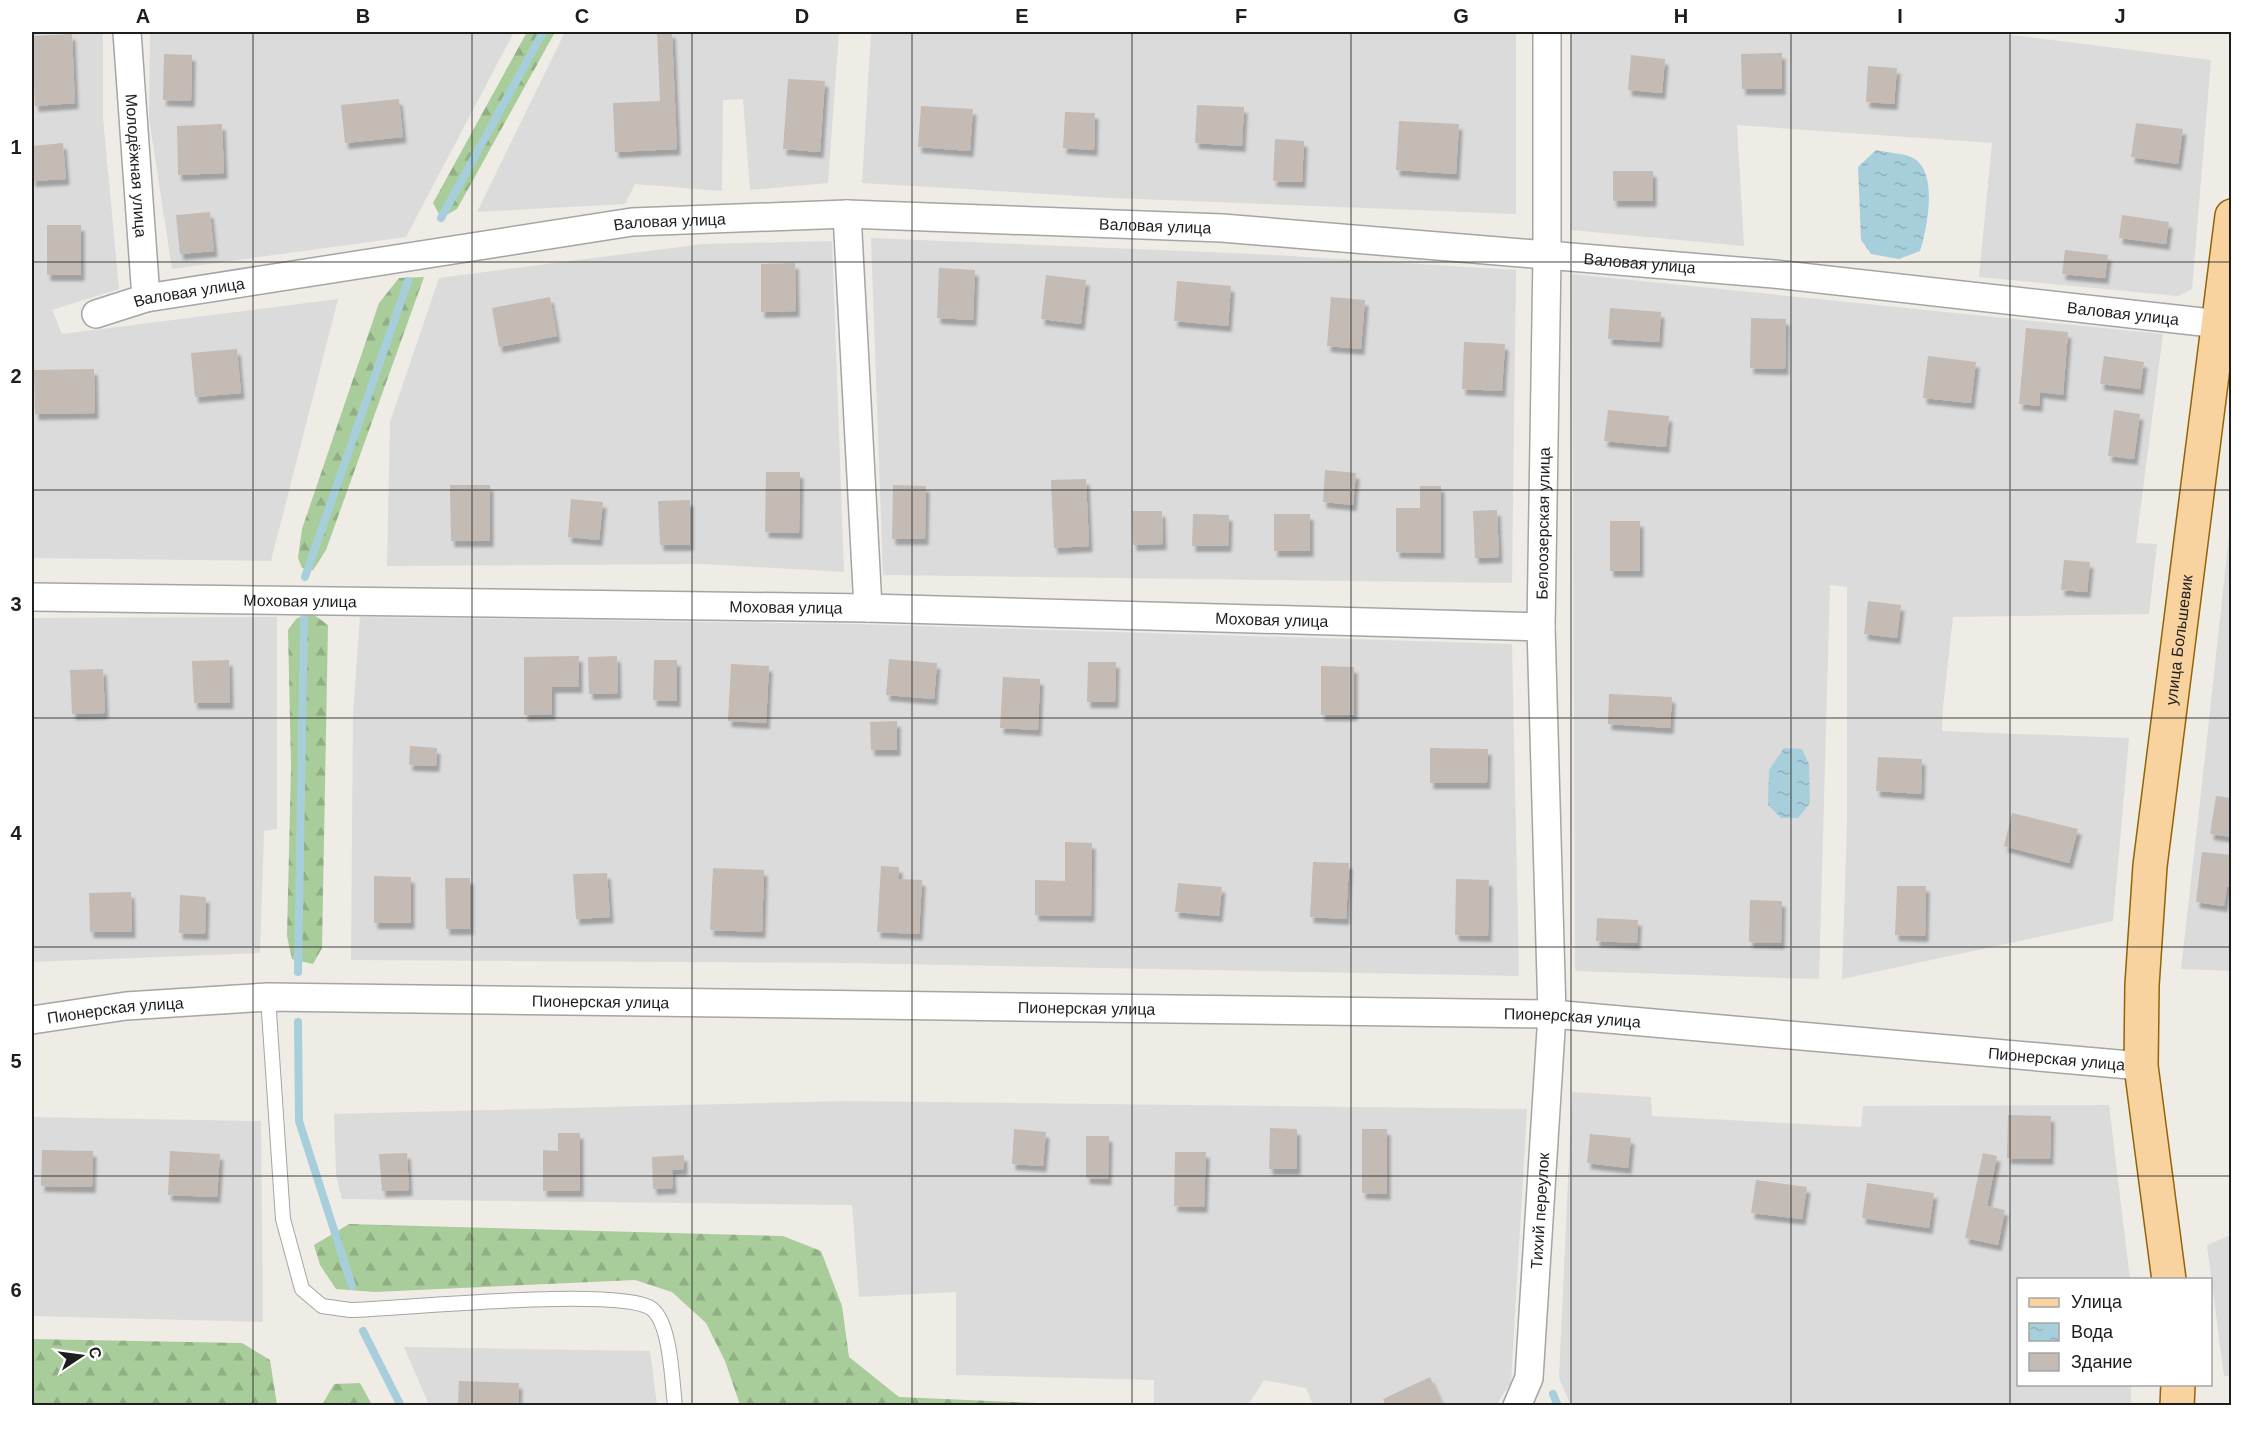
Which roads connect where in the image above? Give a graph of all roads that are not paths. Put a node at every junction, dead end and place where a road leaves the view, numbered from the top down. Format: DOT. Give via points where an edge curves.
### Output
graph roads {
  1 [pos="127,32"];
  2 [pos="1547,32"];
  3 [pos="847,214"];
  4 [pos="2232,216"];
  5 [pos="1547,256"];
  6 [pos="146,298"];
  7 [pos="96,314"];
  8 [pos="2220,324"];
  9 [pos="32,597"];
  10 [pos="868,608"];
  11 [pos="1541,627"];
  12 [pos="268,997"];
  13 [pos="1552,1014"];
  14 [pos="32,1020"];
  15 [pos="2141,1066"];
  16 [pos="2169,1278"];
  17 [pos="2178,1386"];
  18 [pos="675,1406"];
  19 [pos="1517,1406"];
  20 [pos="2177,1406"];
  1 -- 6 [label="street, Молодёжная улица"];
  2 -- 5 [label="street, Белоозерская улица"];
  3 -- 5 [label="street, Валовая улица" via="1222,228"];
  3 -- 6 [label="street, Валовая улица" via="632,222"];
  3 -- 10 [label="street"];
  4 -- 8 [label="main road, улица Большевик"];
  5 -- 8 [label="street, Валовая улица" via="1774,274"];
  5 -- 11 [label="street, Белоозерская улица"];
  6 -- 7 [label="street, Валовая улица"];
  8 -- 15 [label="main road, улица Большевик" via="2150,866"];
  9 -- 10 [label="street, Моховая улица"];
  10 -- 11 [label="street, Моховая улица"];
  11 -- 13 [label="street, Белоозерская улица"];
  12 -- 13 [label="street, Пионерская улица"];
  12 -- 14 [label="street, Пионерская улица" via="126,1006"];
  12 -- 18 [label="lane" via="282,1219 302,1289 322,1306 350,1310 544,1298 630,1303 651,1308 663,1324"];
  13 -- 15 [label="street, Пионерская улица"];
  13 -- 19 [label="street, Тихий переулок" via="1528,1378"];
  15 -- 16 [label="main road, улица Большевик"];
  17 -- 20 [label="main road"];
}
